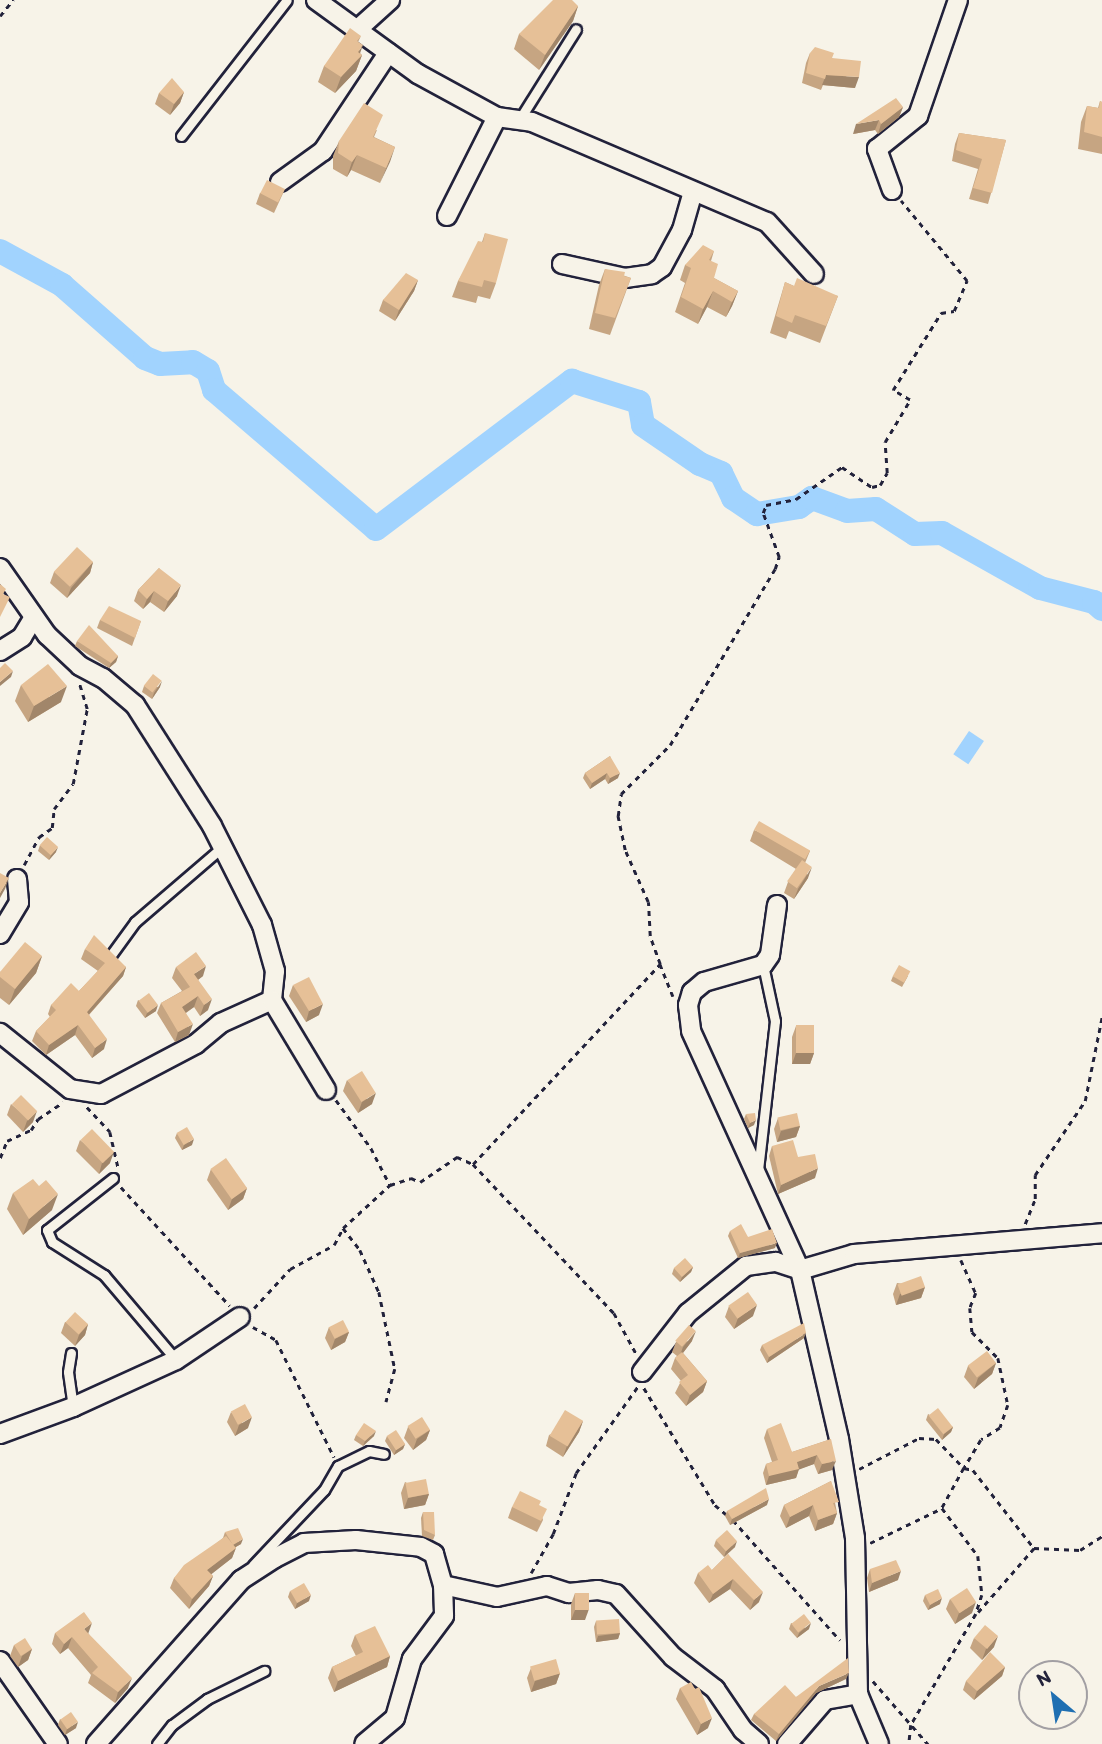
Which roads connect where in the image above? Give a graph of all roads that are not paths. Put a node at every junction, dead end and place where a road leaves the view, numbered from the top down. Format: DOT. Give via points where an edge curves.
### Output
graph roads {
  1 [pos="287,0"];
  2 [pos="316,0"];
  3 [pos="390,0"];
  4 [pos="958,0"];
  5 [pos="359,28"];
  6 [pos="576,29"];
  7 [pos="388,52"];
  8 [pos="497,117"];
  9 [pos="519,120"];
  10 [pos="181,136"];
  11 [pos="280,182"];
  12 [pos="892,190"];
  13 [pos="693,192"];
  14 [pos="447,216"];
  15 [pos="562,264"];
  16 [pos="814,274"];
  17 [pos="0,568"];
  18 [pos="33,617"];
  19 [pos="0,651"];
  20 [pos="220,848"];
  21 [pos="17,879"];
  22 [pos="777,905"];
  23 [pos="0,934"];
  24 [pos="111,955"];
  25 [pos="763,965"];
  26 [pos="272,1000"];
  27 [pos="0,1033"];
  28 [pos="326,1090"];
  29 [pos="113,1178"];
  30 [pos="757,1179"];
  31 [pos="1102,1233"];
  32 [pos="800,1270"];
  33 [pos="240,1317"];
  34 [pos="71,1353"];
  35 [pos="176,1360"];
  36 [pos="642,1378"];
  37 [pos="74,1407"];
  38 [pos="0,1434"];
  39 [pos="384,1454"];
  40 [pos="241,1580"];
  41 [pos="443,1585"];
  42 [pos="0,1661"];
  43 [pos="264,1671"];
  44 [pos="858,1694"];
  45 [pos="58,1744"];
  46 [pos="96,1744"];
  47 [pos="157,1744"];
  48 [pos="364,1744"];
  49 [pos="759,1744"];
  50 [pos="787,1744"];
  51 [pos="879,1744"];
  1 -- 10 [label="lane"];
  2 -- 5 [label="street"];
  3 -- 5 [label="street"];
  4 -- 12 [label="street" via="918,116 877,149"];
  5 -- 7 [label="street"];
  6 -- 9 [label="lane"];
  7 -- 8 [label="street"];
  7 -- 11 [label="street" via="323,151"];
  8 -- 9 [label="street"];
  8 -- 14 [label="street"];
  9 -- 13 [label="street"];
  13 -- 15 [label="street" via="682,230 662,267 652,274 625,278"];
  13 -- 16 [label="street" via="767,222"];
  17 -- 18 [label="street"];
  18 -- 19 [label="street" via="22,637"];
  18 -- 20 [label="street" via="80,666 103,678 135,705 197,800"];
  20 -- 24 [label="lane" via="135,922"];
  20 -- 26 [label="street" via="269,942 275,971"];
  21 -- 23 [label="street" via="19,902"];
  22 -- 25 [label="street" via="770,955"];
  25 -- 30 [label="lane" via="775,1021"];
  25 -- 30 [label="street" via="704,982 692,992 688,1005 695,1049 729,1110"];
  26 -- 27 [label="street" via="220,1023 196,1044 101,1094 70,1089"];
  26 -- 28 [label="street"];
  29 -- 35 [label="lane" via="47,1230 51,1242 104,1275"];
  30 -- 32 [label="street"];
  31 -- 32 [label="street" via="854,1254"];
  32 -- 36 [label="street" via="776,1262 746,1266 688,1313"];
  32 -- 44 [label="street" via="839,1439 856,1554"];
  33 -- 35 [label="street"];
  34 -- 37 [label="lane" via="68,1372"];
  35 -- 37 [label="street"];
  37 -- 38 [label="street"];
  39 -- 40 [label="lane" via="369,1451 338,1466 324,1490"];
  40 -- 41 [label="street" via="304,1543 356,1540 421,1547 434,1554"];
  40 -- 46 [label="street"];
  41 -- 48 [label="street" via="444,1616 412,1659 395,1718"];
  41 -- 49 [label="street" via="496,1597 548,1586 569,1593 598,1590 616,1594 673,1657 715,1689 743,1730"];
  42 -- 45 [label="street"];
  43 -- 47 [label="lane" via="207,1699 172,1725"];
  44 -- 50 [label="street" via="825,1700"];
  44 -- 51 [label="street"];
}
